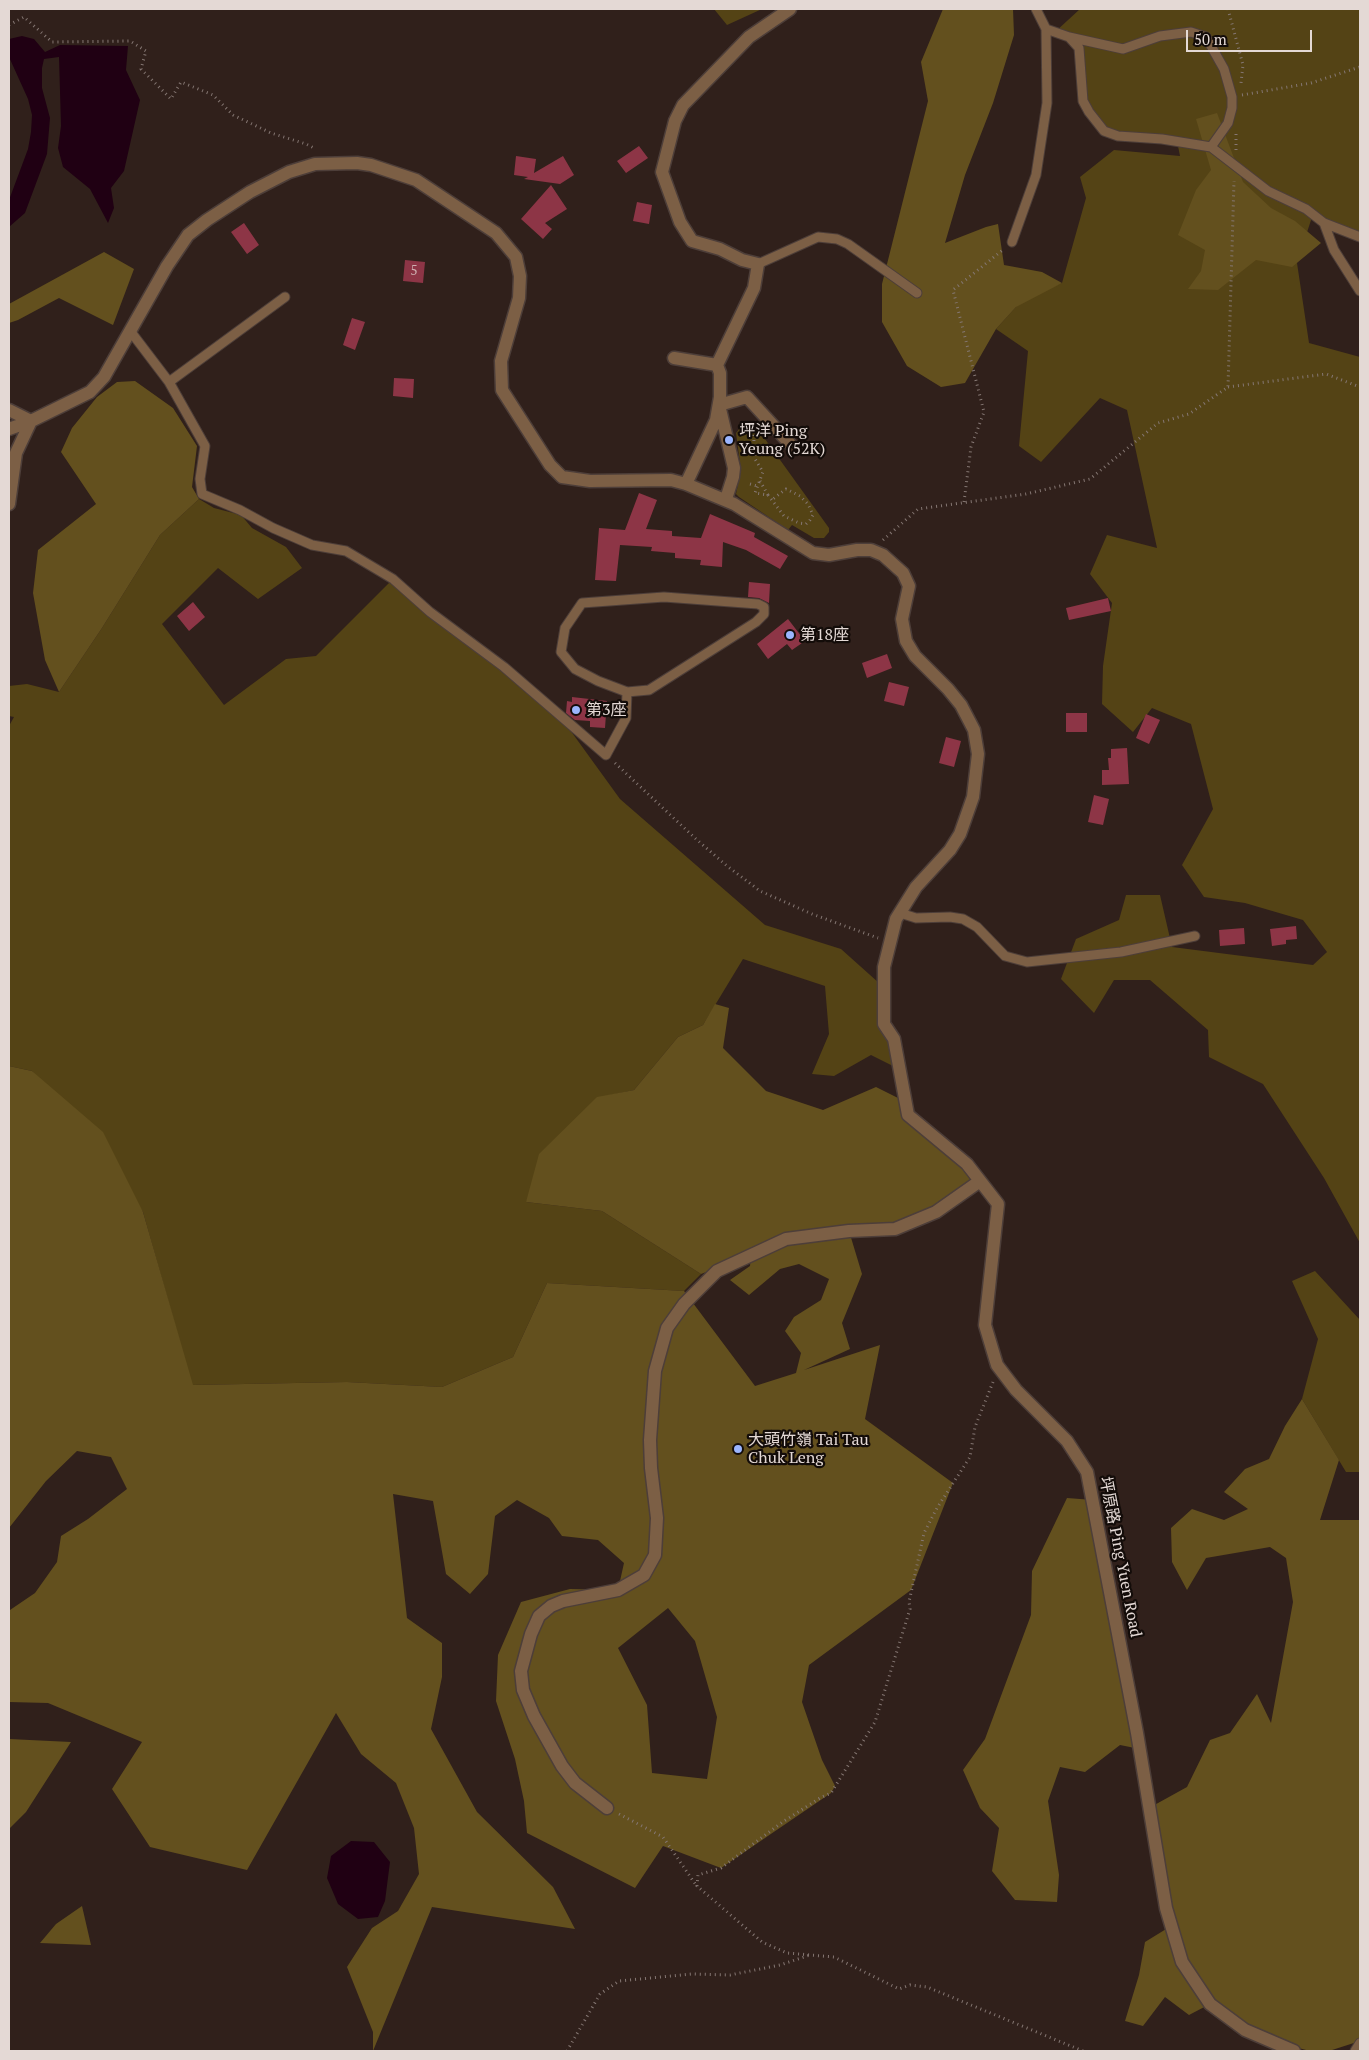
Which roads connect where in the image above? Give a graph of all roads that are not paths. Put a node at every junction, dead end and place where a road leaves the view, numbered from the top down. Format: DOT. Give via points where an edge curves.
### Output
graph roads {
  1 [pos="790,9"];
  2 [pos="1036,9"];
  3 [pos="1046,29"];
  4 [pos="1069,36"];
  5 [pos="1211,146"];
  6 [pos="1324,223"];
  7 [pos="1360,237"];
  8 [pos="1012,242"];
  9 [pos="758,264"];
  10 [pos="1360,291"];
  11 [pos="917,293"];
  12 [pos="285,297"];
  13 [pos="131,332"];
  14 [pos="674,358"];
  15 [pos="717,365"];
  16 [pos="169,382"];
  17 [pos="719,405"];
  18 [pos="9,410"];
  19 [pos="31,421"];
  20 [pos="9,429"];
  21 [pos="792,446"];
  22 [pos="686,484"];
  23 [pos="726,500"];
  24 [pos="9,504"];
  25 [pos="627,692"];
  26 [pos="900,913"];
  27 [pos="1195,936"];
  28 [pos="980,1181"];
  29 [pos="607,1808"];
  30 [pos="1360,2043"];
  31 [pos="1294,2051"];
  32 [pos="1355,2051"];
  1 -- 9 [label="street" via="749,37 683,105 675,121 662,172 680,222 692,241"];
  2 -- 3 [label="lane"];
  3 -- 4 [label="lane"];
  3 -- 8 [label="lane" via="1047,103 1036,175"];
  4 -- 5 [label="lane" via="1079,48 1083,101 1104,131 1118,136"];
  4 -- 5 [label="lane" via="1123,49 1160,36 1191,32 1206,37 1237,98 1228,123"];
  5 -- 6 [label="lane" via="1268,191 1306,209"];
  6 -- 7 [label="lane"];
  6 -- 10 [label="lane" via="1334,250"];
  9 -- 11 [label="lane" via="818,237 837,239"];
  9 -- 15 [label="street" via="754,288"];
  12 -- 16 [label="lane"];
  13 -- 16 [label="lane"];
  13 -- 19 [label="street" via="104,378 90,392"];
  13 -- 22 [label="street" via="188,235 207,220 289,172 315,164 371,164 416,180 496,234 516,256 520,276 519,298 500,362 500,378 502,390 550,466 562,477 590,481 671,480"];
  14 -- 15 [label="street"];
  15 -- 17 [label="street" via="720,373"];
  16 -- 25 [label="lane" via="204,446 200,479 202,494 312,545 346,550 393,579 430,612 504,667 606,755 626,718"];
  17 -- 21 [label="street" via="746,398"];
  17 -- 22 [label="street" via="716,420"];
  17 -- 23 [label="street" via="734,468"];
  18 -- 19 [label="street"];
  19 -- 20 [label="street"];
  19 -- 24 [label="street" via="16,453"];
  22 -- 23 [label="street"];
  23 -- 26 [label="street, 坪原路 Ping Yuen Road" via="813,553 828,555 871,550 894,563 909,586 902,619 906,641 915,656 961,705 970,721 978,747 973,797 960,834 950,850 916,887"];
  25 -- 25 [label="lane" via="575,669 561,652 565,628 582,603 664,597 764,607 764,614 756,622 649,690"];
  26 -- 27 [label="lane" via="916,918 963,919 977,927 1005,956 1027,962 1121,952"];
  26 -- 28 [label="street, 坪原路 Ping Yuen Road" via="884,967 884,1024 894,1039 908,1115 967,1164"];
  28 -- 29 [label="street" via="936,1212 895,1229 786,1239 717,1271 684,1304 667,1328 655,1371 650,1440 658,1518 655,1555 644,1575 618,1590 563,1601 539,1616 521,1671 523,1690 534,1716 562,1766 574,1783"];
  28 -- 31 [label="street, 坪原路 Ping Yuen Road" via="998,1204 985,1325 1000,1368 1016,1390 1067,1441 1087,1472 1134,1714 1166,1908 1182,1962 1210,2004 1245,2030"];
  30 -- 32 [label="lane"];
}
